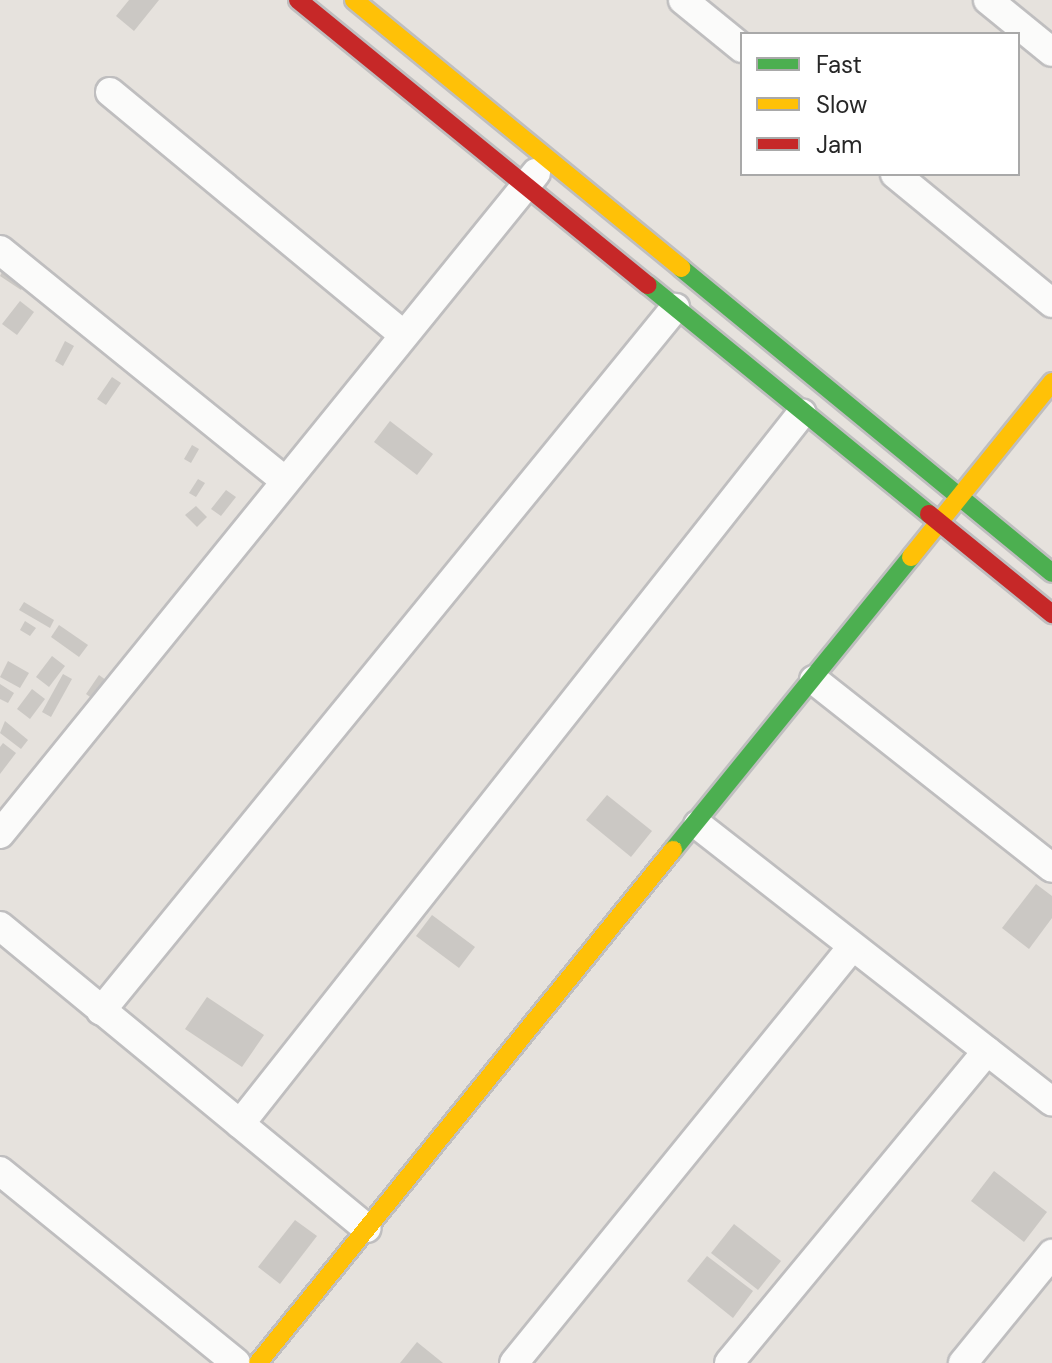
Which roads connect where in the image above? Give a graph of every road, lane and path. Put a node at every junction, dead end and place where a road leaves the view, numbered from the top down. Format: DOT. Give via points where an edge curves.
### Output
graph roads {
  1 [pos="298,0"];
  2 [pos="354,0"];
  3 [pos="683,0"];
  4 [pos="988,0"];
  5 [pos="740,46"];
  6 [pos="1052,52"];
  7 [pos="110,92"];
  8 [pos="545,159"];
  9 [pos="897,176"];
  10 [pos="526,188"];
  11 [pos="0,250"];
  12 [pos="1052,303"];
  13 [pos="675,308"];
  14 [pos="404,335"];
  15 [pos="1052,382"];
  16 [pos="802,413"];
  17 [pos="284,480"];
  18 [pos="960,495"];
  19 [pos="939,525"];
  20 [pos="1052,573"];
  21 [pos="1052,614"];
  22 [pos="814,680"];
  23 [pos="698,825"];
  24 [pos="0,834"];
  25 [pos="1052,868"];
  26 [pos="0,926"];
  27 [pos="852,947"];
  28 [pos="101,1011"];
  29 [pos="987,1051"];
  30 [pos="1052,1102"];
  31 [pos="240,1124"];
  32 [pos="0,1171"];
  33 [pos="367,1228"];
  34 [pos="1052,1254"];
  35 [pos="236,1363"];
  36 [pos="258,1363"];
  37 [pos="514,1363"];
  38 [pos="729,1363"];
  39 [pos="963,1363"];
  1 -- 10 [label="street"];
  2 -- 8 [label="street"];
  3 -- 5 [label="street"];
  4 -- 6 [label="street"];
  7 -- 14 [label="street"];
  8 -- 10 [label="street"];
  8 -- 18 [label="street"];
  9 -- 12 [label="street"];
  10 -- 13 [label="street"];
  10 -- 14 [label="street"];
  11 -- 17 [label="street"];
  13 -- 16 [label="street"];
  13 -- 28 [label="street"];
  14 -- 17 [label="street"];
  15 -- 18 [label="street"];
  16 -- 19 [label="street"];
  16 -- 31 [label="street"];
  17 -- 24 [label="street"];
  18 -- 19 [label="street"];
  18 -- 20 [label="street"];
  19 -- 21 [label="street"];
  19 -- 22 [label="street"];
  22 -- 23 [label="street"];
  22 -- 25 [label="street"];
  23 -- 27 [label="street"];
  23 -- 33 [label="street"];
  26 -- 28 [label="street"];
  27 -- 29 [label="street"];
  27 -- 37 [label="street"];
  28 -- 31 [label="street"];
  29 -- 30 [label="street"];
  29 -- 38 [label="street"];
  31 -- 33 [label="street"];
  32 -- 35 [label="street"];
  33 -- 36 [label="street"];
  34 -- 39 [label="street"];
}
